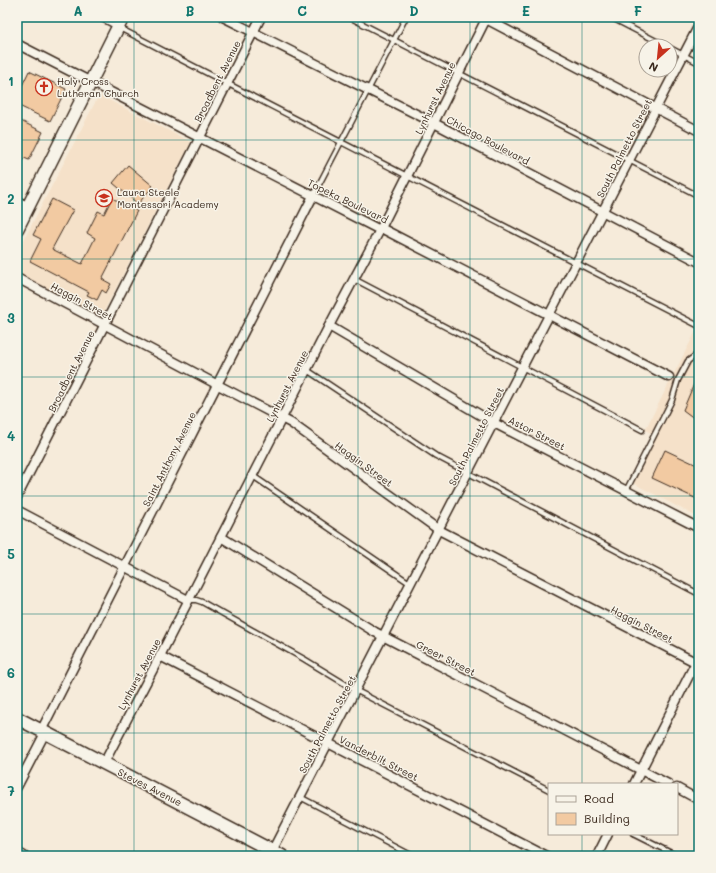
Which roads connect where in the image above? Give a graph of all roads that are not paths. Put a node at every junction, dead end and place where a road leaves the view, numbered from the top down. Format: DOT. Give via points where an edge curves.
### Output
graph roads {
  1 [pos="98,17"];
  2 [pos="223,17"];
  3 [pos="260,17"];
  4 [pos="349,17"];
  5 [pos="406,17"];
  6 [pos="610,17"];
  7 [pos="484,18"];
  8 [pos="120,22"];
  9 [pos="699,25"];
  10 [pos="253,32"];
  11 [pos="651,38"];
  12 [pos="394,40"];
  13 [pos="17,44"];
  14 [pos="678,52"];
  15 [pos="684,55"];
  16 [pos="699,63"];
  17 [pos="459,73"];
  18 [pos="91,82"];
  19 [pos="227,84"];
  20 [pos="368,90"];
  21 [pos="656,109"];
  22 [pos="434,123"];
  23 [pos="699,131"];
  24 [pos="199,137"];
  25 [pos="341,142"];
  26 [pos="629,161"];
  27 [pos="407,177"];
  28 [pos="313,196"];
  29 [pos="699,196"];
  30 [pos="17,201"];
  31 [pos="29,207"];
  32 [pos="603,212"];
  33 [pos="381,228"];
  34 [pos="17,229"];
  35 [pos="699,262"];
  36 [pos="576,264"];
  37 [pos="17,278"];
  38 [pos="354,279"];
  39 [pos="550,315"];
  40 [pos="106,324"];
  41 [pos="329,326"];
  42 [pos="699,326"];
  43 [pos="699,353"];
  44 [pos="523,368"];
  45 [pos="307,370"];
  46 [pos="669,377"];
  47 [pos="218,385"];
  48 [pos="282,418"];
  49 [pos="494,423"];
  50 [pos="642,430"];
  51 [pos="468,474"];
  52 [pos="253,476"];
  53 [pos="626,491"];
  54 [pos="17,497"];
  55 [pos="17,510"];
  56 [pos="699,528"];
  57 [pos="439,530"];
  58 [pos="221,537"];
  59 [pos="125,567"];
  60 [pos="411,584"];
  61 [pos="699,594"];
  62 [pos="188,600"];
  63 [pos="384,637"];
  64 [pos="160,656"];
  65 [pos="698,661"];
  66 [pos="355,690"];
  67 [pos="17,718"];
  68 [pos="43,732"];
  69 [pos="328,743"];
  70 [pos="104,763"];
  71 [pos="641,770"];
  72 [pos="634,783"];
  73 [pos="666,783"];
  74 [pos="17,787"];
  75 [pos="548,789"];
  76 [pos="678,789"];
  77 [pos="300,797"];
  78 [pos="699,800"];
  79 [pos="608,835"];
  80 [pos="635,835"];
  81 [pos="17,852"];
  82 [pos="274,854"];
  83 [pos="24,856"];
  84 [pos="413,856"];
  85 [pos="546,856"];
  86 [pos="597,856"];
  87 [pos="676,856"];
  1 -- 8 [label="lane"];
  2 -- 10 [label="street, Chicago Boulevard"];
  3 -- 10 [label="street, Broadbent Avenue"];
  4 -- 12 [label="lane"];
  5 -- 12 [label="lane"];
  6 -- 11 [label="lane"];
  7 -- 17 [label="street, Lynhurst Avenue"];
  7 -- 21 [label="street"];
  8 -- 18 [label="street"];
  8 -- 19 [label="lane"];
  9 -- 15 [label="street, South Palmetto Street"];
  10 -- 19 [label="street, Broadbent Avenue"];
  10 -- 20 [label="street, Chicago Boulevard"];
  12 -- 17 [label="lane"];
  12 -- 20 [label="lane"];
  13 -- 18 [label="street, Topeka Boulevard"];
  14 -- 15 [label="lane"];
  15 -- 16 [label="lane"];
  15 -- 21 [label="street, South Palmetto Street"];
  17 -- 22 [label="street, Lynhurst Avenue"];
  17 -- 26 [label="lane"];
  18 -- 24 [label="street, Topeka Boulevard"];
  18 -- 31 [label="street"];
  19 -- 24 [label="street, Broadbent Avenue"];
  19 -- 25 [label="lane"];
  20 -- 22 [label="street, Chicago Boulevard"];
  20 -- 25 [label="lane"];
  21 -- 23 [label="street"];
  21 -- 26 [label="street, South Palmetto Street"];
  22 -- 27 [label="street, Lynhurst Avenue"];
  22 -- 32 [label="street, Chicago Boulevard"];
  24 -- 28 [label="street, Topeka Boulevard"];
  24 -- 40 [label="street, Broadbent Avenue"];
  25 -- 27 [label="lane"];
  25 -- 28 [label="lane"];
  26 -- 29 [label="lane"];
  26 -- 32 [label="street, South Palmetto Street"];
  27 -- 33 [label="street, Lynhurst Avenue"];
  27 -- 36 [label="lane"];
  28 -- 33 [label="street, Topeka Boulevard" via="378,229"];
  28 -- 47 [label="street, Saint Anthony Avenue"];
  30 -- 31 [label="street"];
  31 -- 34 [label="street"];
  32 -- 35 [label="street, Chicago Boulevard"];
  32 -- 36 [label="street, South Palmetto Street"];
  33 -- 38 [label="street, Lynhurst Avenue"];
  33 -- 39 [label="street, Topeka Boulevard"];
  36 -- 39 [label="street, South Palmetto Street"];
  36 -- 42 [label="lane"];
  37 -- 40 [label="street, Haggin Street"];
  38 -- 41 [label="street, Lynhurst Avenue"];
  38 -- 44 [label="lane"];
  39 -- 44 [label="street, South Palmetto Street"];
  39 -- 46 [label="street, Topeka Boulevard"];
  40 -- 47 [label="street, Haggin Street"];
  40 -- 54 [label="street, Broadbent Avenue"];
  41 -- 45 [label="street, Lynhurst Avenue"];
  41 -- 49 [label="street, Astor Street"];
  43 -- 53 [label="lane" via="688,361 678,380 672,400"];
  44 -- 49 [label="street, South Palmetto Street"];
  44 -- 50 [label="lane"];
  45 -- 48 [label="street, Lynhurst Avenue"];
  45 -- 51 [label="lane" via="436,456"];
  47 -- 48 [label="street, Haggin Street"];
  47 -- 59 [label="street, Saint Anthony Avenue"];
  48 -- 52 [label="street, Lynhurst Avenue"];
  48 -- 57 [label="street, Haggin Street"];
  49 -- 51 [label="street, South Palmetto Street"];
  49 -- 53 [label="street, Astor Street"];
  51 -- 57 [label="street, South Palmetto Street"];
  51 -- 61 [label="lane"];
  52 -- 58 [label="street, Lynhurst Avenue"];
  52 -- 60 [label="lane"];
  53 -- 56 [label="street, Astor Street"];
  55 -- 59 [label="street"];
  57 -- 60 [label="street, South Palmetto Street"];
  57 -- 65 [label="street, Haggin Street"];
  58 -- 62 [label="street, Lynhurst Avenue"];
  58 -- 63 [label="street, Greer Street"];
  59 -- 62 [label="street"];
  59 -- 68 [label="street, Saint Anthony Avenue"];
  60 -- 63 [label="street, South Palmetto Street"];
  62 -- 64 [label="street, Lynhurst Avenue"];
  62 -- 66 [label="lane" via="202,602"];
  63 -- 66 [label="street, South Palmetto Street"];
  63 -- 71 [label="street, Greer Street"];
  64 -- 69 [label="street, Vanderbilt Street"];
  64 -- 70 [label="street, Lynhurst Avenue"];
  65 -- 71 [label="street"];
  66 -- 69 [label="street, South Palmetto Street"];
  66 -- 75 [label="lane"];
  67 -- 68 [label="street, Steves Avenue"];
  68 -- 70 [label="street, Steves Avenue"];
  68 -- 74 [label="street, Saint Anthony Avenue"];
  69 -- 77 [label="street, South Palmetto Street"];
  69 -- 85 [label="street, Vanderbilt Street"];
  70 -- 82 [label="street, Steves Avenue"];
  71 -- 72 [label="street"];
  71 -- 73 [label="street, Greer Street"];
  76 -- 78 [label="street"];
  77 -- 82 [label="street, South Palmetto Street"];
  77 -- 84 [label="lane"];
  79 -- 86 [label="street"];
  80 -- 87 [label="lane"];
  81 -- 83 [label="street"];
}
